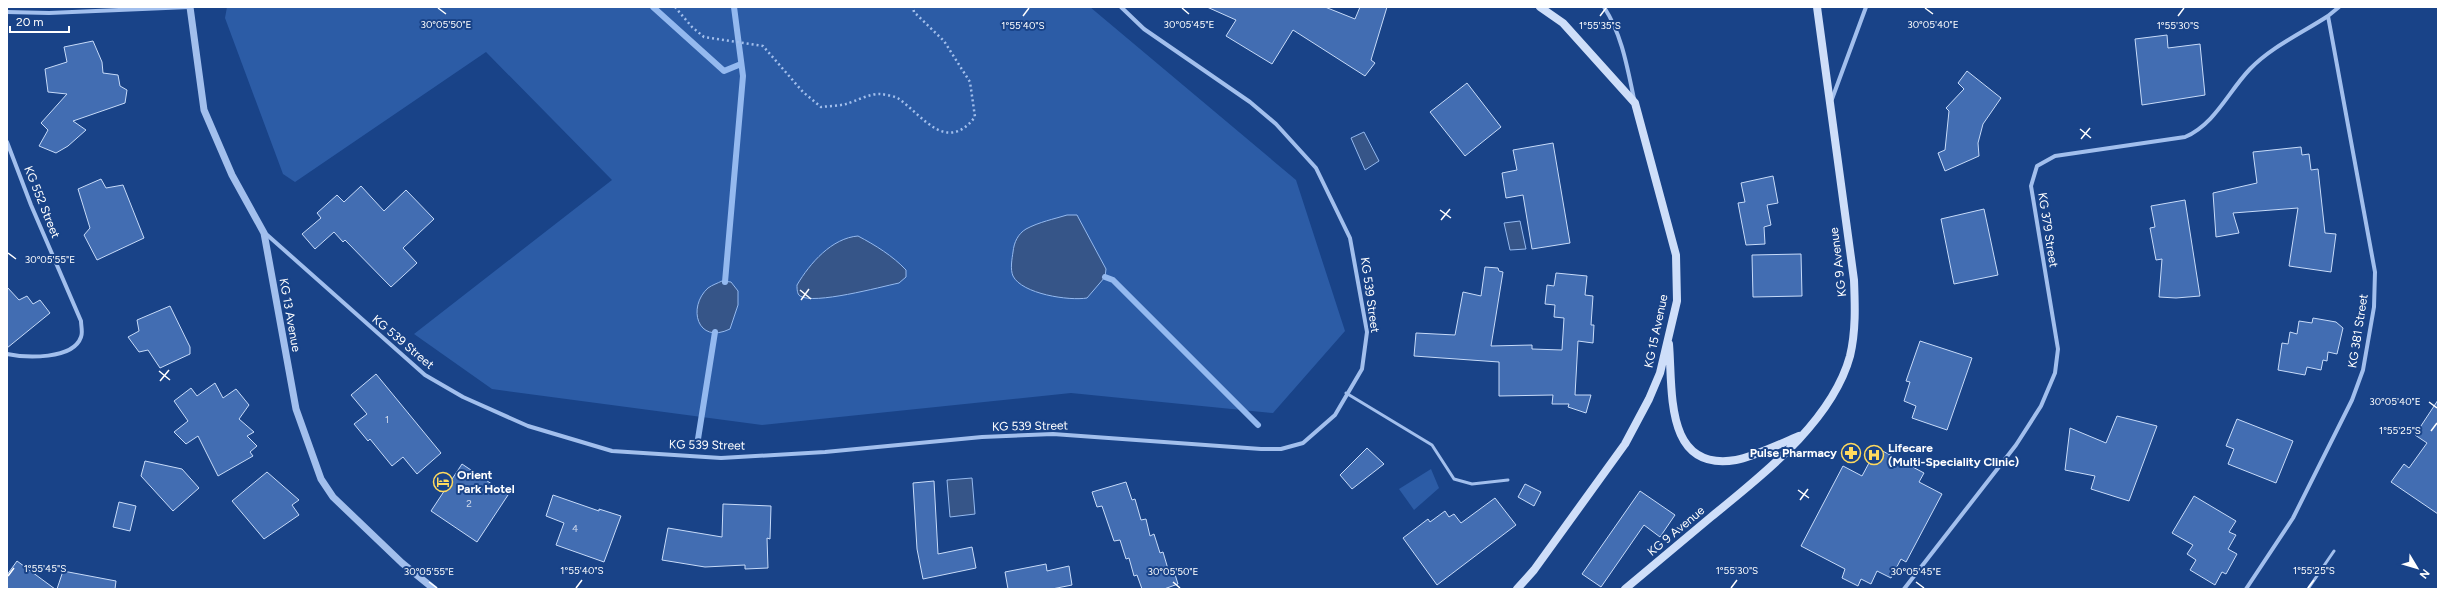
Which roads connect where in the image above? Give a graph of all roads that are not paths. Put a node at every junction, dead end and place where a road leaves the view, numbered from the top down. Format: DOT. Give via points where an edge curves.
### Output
graph roads {
  1 [pos="190,7"];
  2 [pos="1121,7"];
  3 [pos="1540,7"];
  4 [pos="1604,7"];
  5 [pos="1817,7"];
  6 [pos="1866,7"];
  7 [pos="2339,7"];
  8 [pos="7,12"];
  9 [pos="2328,16"];
  10 [pos="1634,103"];
  11 [pos="1830,104"];
  12 [pos="7,142"];
  13 [pos="264,233"];
  14 [pos="1669,337"];
  15 [pos="7,354"];
  16 [pos="1346,393"];
  17 [pos="1802,436"];
  18 [pos="1508,480"];
  19 [pos="2334,551"];
  20 [pos="434,589"];
  21 [pos="1517,589"];
  22 [pos="1625,589"];
  23 [pos="1904,589"];
  24 [pos="2246,589"];
  25 [pos="2308,589"];
  1 -- 8 [label="street" via="49,13"];
  1 -- 13 [label="street, KG 13 Avenue" via="204,110 232,174"];
  2 -- 16 [label="street, KG 539 Street" via="1144,29 1250,102 1276,124 1316,168 1350,238 1367,332 1362,369"];
  3 -- 10 [label="main road, KG 15 Avenue" via="1564,24"];
  4 -- 10 [label="street" via="1613,21 1622,45"];
  5 -- 11 [label="main road, KG 9 Avenue"];
  6 -- 11 [label="street"];
  7 -- 9 [label="street"];
  9 -- 23 [label="street, KG 379 Street" via="2265,54 2198,131 2185,136 2055,156 2037,166 2031,186 2058,348 2056,373 2041,406 2016,445"];
  9 -- 24 [label="street, KG 381 Street" via="2375,272 2374,307 2363,370 2352,400 2293,518"];
  10 -- 14 [label="main road, KG 15 Avenue" via="1676,255 1677,301"];
  11 -- 17 [label="main road, KG 9 Avenue" via="1854,280 1855,322 1849,356 1832,397"];
  12 -- 15 [label="street, KG 552 Street" via="81,321 81,337 72,348 58,354 24,357"];
  13 -- 16 [label="street, KG 539 Street" via="425,375 463,397 528,426 612,451 721,458 825,452 982,437 1053,434 1217,447 1281,449 1303,443 1335,415"];
  13 -- 20 [label="street, KG 13 Avenue" via="296,409 321,479 333,497 402,563"];
  14 -- 17 [label="main road" via="1676,420 1683,442 1695,454 1713,460 1737,460"];
  14 -- 21 [label="main road, KG 15 Avenue" via="1657,380 1624,444 1534,570"];
  16 -- 18 [label="lane" via="1428,442 1454,479 1472,484"];
  17 -- 22 [label="main road, KG 9 Avenue" via="1744,490"];
  19 -- 25 [label="lane"];
}
